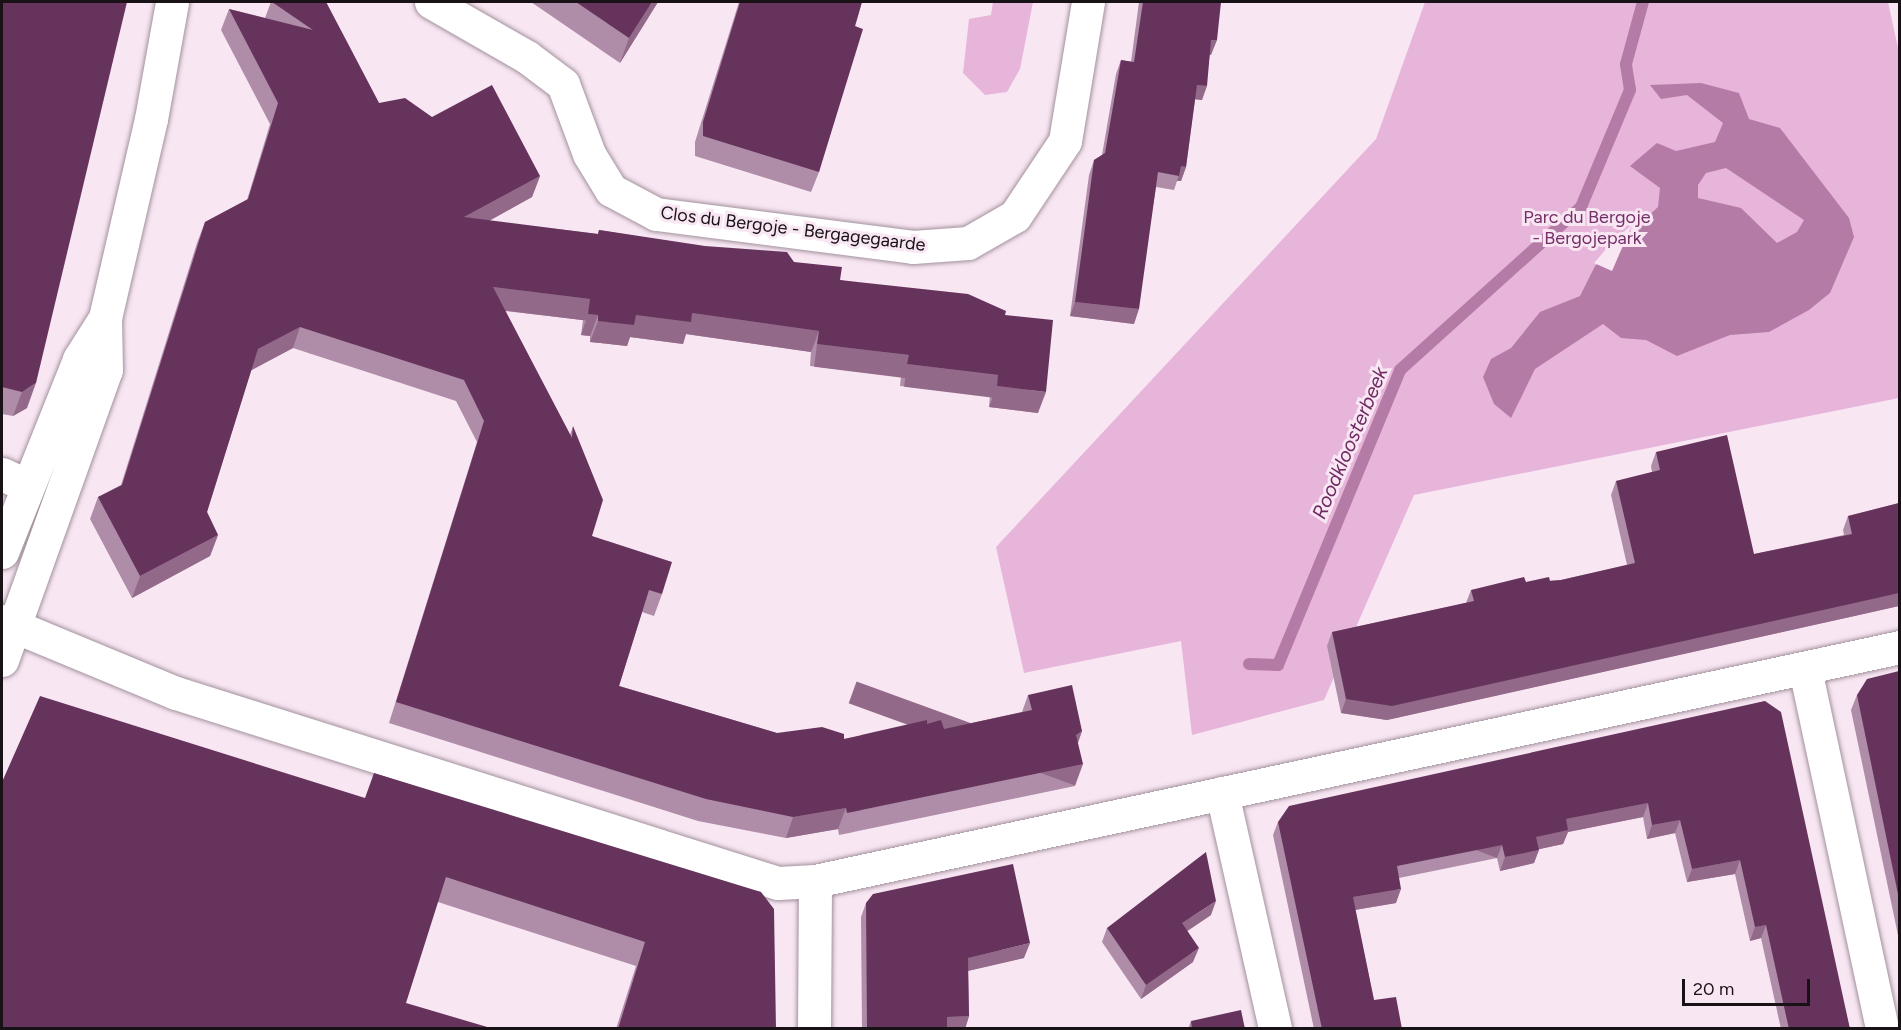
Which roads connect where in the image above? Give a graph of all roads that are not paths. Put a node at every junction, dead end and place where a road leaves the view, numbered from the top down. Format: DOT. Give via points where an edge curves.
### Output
graph roads {
  1 [pos="172,2"];
  2 [pos="431,2"];
  3 [pos="1088,2"];
  4 [pos="105,318"];
  5 [pos="14,480"];
  6 [pos="2,552"];
  7 [pos="9,624"];
  8 [pos="1899,647"];
  9 [pos="2,660"];
  10 [pos="1805,669"];
  11 [pos="1222,793"];
  12 [pos="815,880"];
  13 [pos="814,1029"];
  14 [pos="1275,1029"];
  15 [pos="1882,1029"];
  1 -- 4 [label="street" via="151,118"];
  2 -- 3 [label="street, Clos du Bergoje - Bergagegaarde" via="527,57 563,84 576,110 589,154 611,190 656,214 913,247 968,243 1015,216 1065,141"];
  4 -- 5 [label="street"];
  4 -- 7 [label="street" via="106,370"];
  5 -- 6 [label="street"];
  7 -- 9 [label="street"];
  7 -- 12 [label="street" via="176,693 393,762 778,883"];
  8 -- 10 [label="street"];
  10 -- 11 [label="street"];
  10 -- 15 [label="street"];
  11 -- 12 [label="street"];
  11 -- 14 [label="street"];
  12 -- 13 [label="street"];
}
